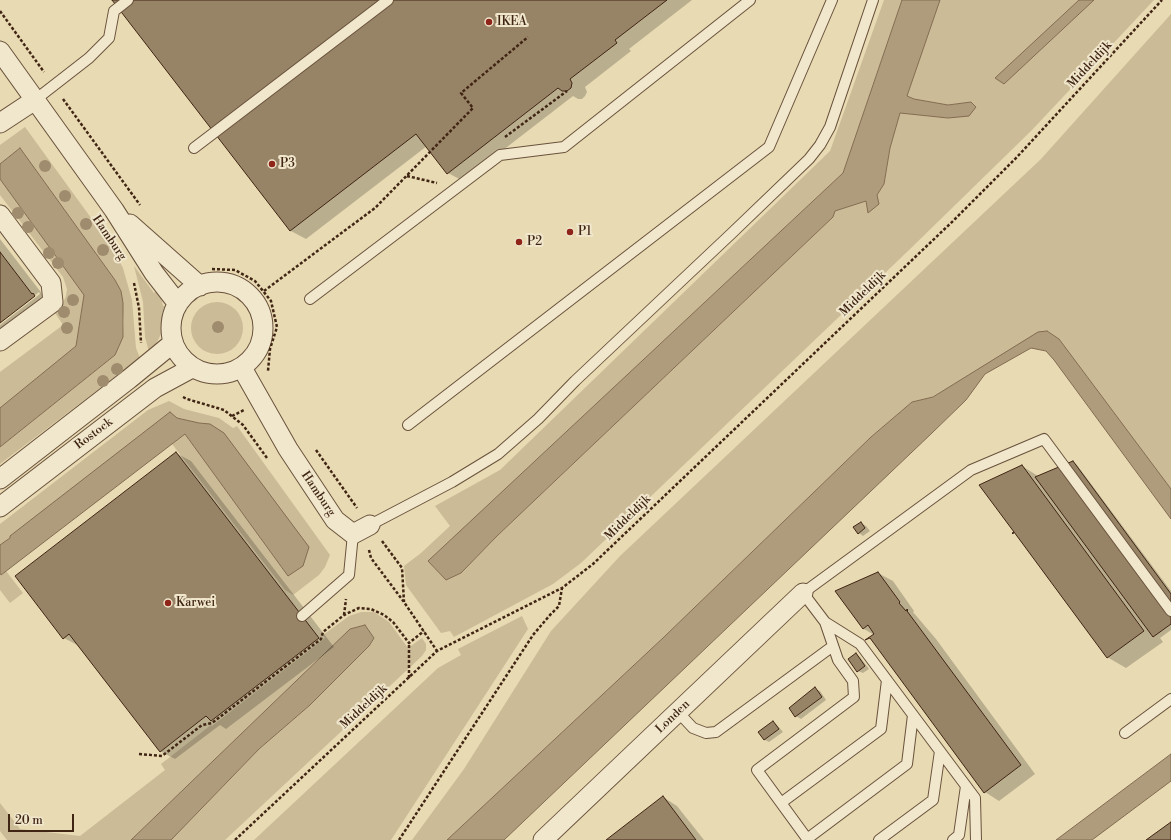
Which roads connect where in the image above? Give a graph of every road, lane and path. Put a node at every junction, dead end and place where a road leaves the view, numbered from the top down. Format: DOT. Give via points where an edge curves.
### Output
graph roads {
  1 [pos="128,0"];
  2 [pos="388,0"];
  3 [pos="750,0"];
  4 [pos="832,0"];
  5 [pos="873,0"];
  6 [pos="1162,0"];
  7 [pos="528,37"];
  8 [pos="0,51"];
  9 [pos="35,100"];
  10 [pos="0,123"];
  11 [pos="194,148"];
  12 [pos="114,210"];
  13 [pos="0,215"];
  14 [pos="133,280"];
  15 [pos="200,286"];
  16 [pos="264,291"];
  17 [pos="310,299"];
  18 [pos="178,304"];
  19 [pos="0,341"];
  20 [pos="173,343"];
  21 [pos="148,364"];
  22 [pos="192,368"];
  23 [pos="242,368"];
  24 [pos="162,383"];
  25 [pos="232,416"];
  26 [pos="408,425"];
  27 [pos="0,480"];
  28 [pos="0,507"];
  29 [pos="370,525"];
  30 [pos="353,534"];
  31 [pos="562,588"];
  32 [pos="803,593"];
  33 [pos="1171,611"];
  34 [pos="302,616"];
  35 [pos="825,622"];
  36 [pos="424,631"];
  37 [pos="409,643"];
  38 [pos="833,646"];
  39 [pos="437,651"];
  40 [pos="409,678"];
  41 [pos="887,680"];
  42 [pos="1171,699"];
  43 [pos="678,712"];
  44 [pos="913,715"];
  45 [pos="1124,733"];
  46 [pos="940,751"];
  47 [pos="139,754"];
  48 [pos="966,786"];
  49 [pos="781,803"];
  50 [pos="808,839"];
  51 [pos="235,840"];
  52 [pos="399,840"];
  53 [pos="543,840"];
  54 [pos="879,840"];
  55 [pos="953,840"];
  56 [pos="976,840"];
  1 -- 9 [label="lane" via="114,11 109,38 89,58"];
  2 -- 11 [label="lane"];
  3 -- 17 [label="lane" via="564,147 500,155"];
  4 -- 26 [label="lane" via="769,147"];
  5 -- 29 [label="lane" via="830,127 809,158 538,419 498,454 452,482"];
  6 -- 31 [label="path, Middeldijk" via="1017,157 952,221 593,564"];
  7 -- 16 [label="path" via="461,93 473,108 376,208"];
  8 -- 9 [label="street, Hamburg"];
  9 -- 10 [label="street"];
  9 -- 12 [label="street, Hamburg"];
  12 -- 15 [label="street, Hamburg"];
  12 -- 18 [label="street, Hamburg"];
  13 -- 19 [label="street" via="51,283 53,302"];
  14 -- 21 [label="path" via="139,308 142,346"];
  15 -- 18 [label="street" via="187,293"];
  15 -- 23 [label="street" via="222,282 237,286 249,295 258,307 263,321 263,337 254,357"];
  18 -- 20 [label="street" via="171,323"];
  20 -- 21 [label="street, Rostock"];
  20 -- 22 [label="street" via="180,357"];
  21 -- 27 [label="street, Rostock"];
  22 -- 23 [label="street" via="217,375"];
  22 -- 24 [label="street, Rostock"];
  23 -- 30 [label="street, Hamburg" via="292,456 335,520"];
  24 -- 25 [label="path" via="187,400 224,410"];
  24 -- 28 [label="street, Rostock"];
  29 -- 30 [label="street"];
  29 -- 36 [label="path" via="367,542 371,558"];
  30 -- 34 [label="lane" via="349,575"];
  31 -- 39 [label="path, Middeldijk"];
  31 -- 52 [label="path" via="558,606 534,635"];
  32 -- 33 [label="lane" via="971,470 1044,439"];
  32 -- 35 [label="lane"];
  32 -- 43 [label="street, Londen"];
  35 -- 38 [label="lane"];
  35 -- 41 [label="lane" via="860,644"];
  36 -- 37 [label="path"];
  36 -- 39 [label="path"];
  37 -- 40 [label="path"];
  37 -- 47 [label="path" via="393,622 384,615 359,608 344,615 323,632 321,639 212,723 202,725 162,756"];
  38 -- 43 [label="lane" via="716,732 706,733 693,728"];
  38 -- 49 [label="lane" via="838,660 853,681 854,697 757,770"];
  39 -- 40 [label="path, Middeldijk"];
  40 -- 51 [label="path, Middeldijk"];
  41 -- 44 [label="lane"];
  41 -- 49 [label="lane" via="881,729"];
  42 -- 45 [label="lane"];
  43 -- 53 [label="street, Londen"];
  44 -- 46 [label="lane"];
  44 -- 50 [label="lane" via="907,764"];
  46 -- 48 [label="lane"];
  46 -- 54 [label="lane" via="933,800"];
  48 -- 55 [label="lane" via="959,835"];
  48 -- 56 [label="lane" via="975,798"];
  49 -- 50 [label="lane"];
}
